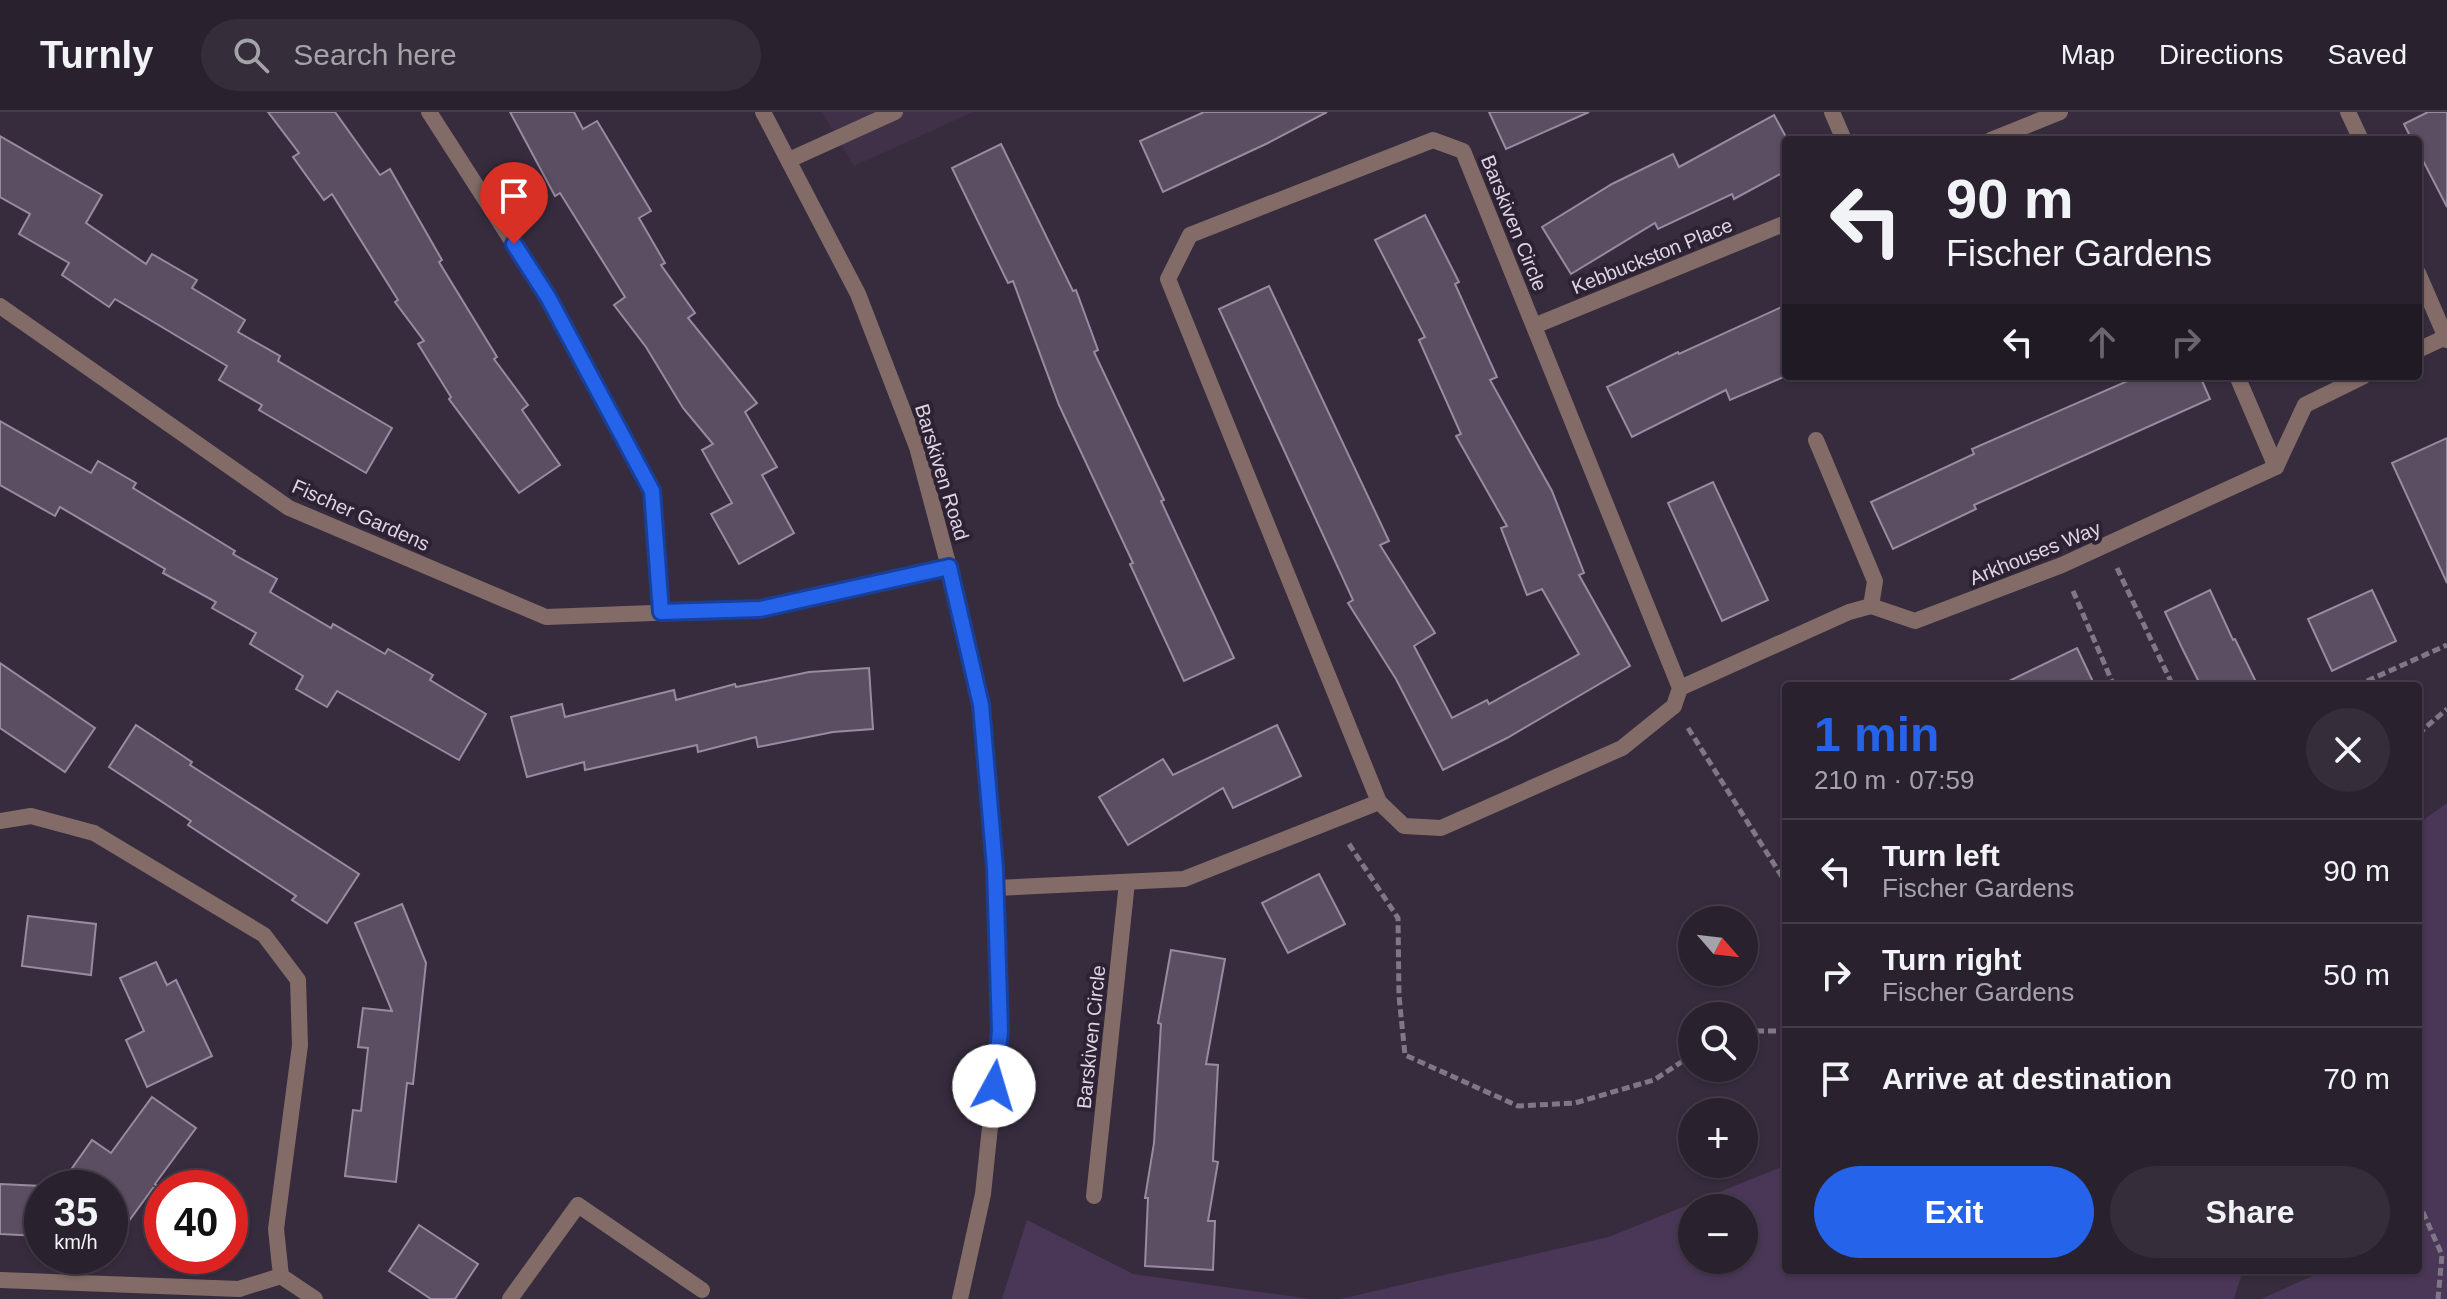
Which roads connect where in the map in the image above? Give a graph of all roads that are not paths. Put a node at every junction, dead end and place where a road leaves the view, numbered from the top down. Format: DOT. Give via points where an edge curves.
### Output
graph roads {
  1 [pos="429,112"];
  2 [pos="763,112"];
  3 [pos="895,112"];
  4 [pos="1832,112"];
  5 [pos="2060,112"];
  6 [pos="2348,112"];
  7 [pos="1842,136"];
  8 [pos="2001,136"];
  9 [pos="2359,136"];
  10 [pos="789,160"];
  11 [pos="1782,225"];
  12 [pos="2422,282"];
  13 [pos="0,306"];
  14 [pos="1534,326"];
  15 [pos="2446,338"];
  16 [pos="2422,348"];
  17 [pos="2239,380"];
  18 [pos="2356,380"];
  19 [pos="1816,440"];
  20 [pos="2276,467"];
  21 [pos="949,567"];
  22 [pos="1871,606"];
  23 [pos="661,612"];
  24 [pos="1680,688"];
  25 [pos="1379,802"];
  26 [pos="0,821"];
  27 [pos="1127,882"];
  28 [pos="995,888"];
  29 [pos="1094,1196"];
  30 [pos="281,1276"];
  31 [pos="0,1280"];
  32 [pos="702,1290"];
  33 [pos="315,1299"];
  34 [pos="510,1299"];
  35 [pos="960,1299"];
  1 -- 23 [label="street" via="548,297 652,491"];
  2 -- 10 [label="street, Barskiven Road"];
  3 -- 10 [label="street"];
  4 -- 7 [label="street"];
  5 -- 8 [label="street"];
  6 -- 9 [label="street"];
  10 -- 21 [label="street, Barskiven Road" via="863,307 917,447"];
  11 -- 14 [label="street, Kebbuckston Place"];
  12 -- 15 [label="street"];
  13 -- 23 [label="street, Fischer Gardens" via="289,508 546,617"];
  14 -- 24 [label="street, Barskiven Circle"];
  14 -- 25 [label="street, Barskiven Circle" via="1463,151 1433,140 1190,235 1168,279"];
  15 -- 16 [label="street"];
  17 -- 20 [label="street"];
  18 -- 20 [label="street" via="2305,405"];
  19 -- 22 [label="street" via="1875,581"];
  20 -- 22 [label="street, Arkhouses Way" via="2107,546 1915,621"];
  21 -- 23 [label="street, Fischer Gardens" via="760,609"];
  21 -- 28 [label="street, Barskiven Road" via="981,705"];
  22 -- 24 [label="street"];
  24 -- 25 [label="street, Barskiven Circle" via="1674,706 1622,748 1441,828 1404,826"];
  25 -- 27 [label="street" via="1184,879"];
  26 -- 30 [label="street" via="31,816 94,833 264,935 298,980 300,1045 276,1229"];
  27 -- 28 [label="street"];
  27 -- 29 [label="street, Barskiven Circle"];
  28 -- 35 [label="street, Barskiven Road" via="1000,1031 983,1194"];
  30 -- 31 [label="street" via="239,1289"];
  30 -- 33 [label="street"];
  32 -- 34 [label="street" via="578,1205"];
}
